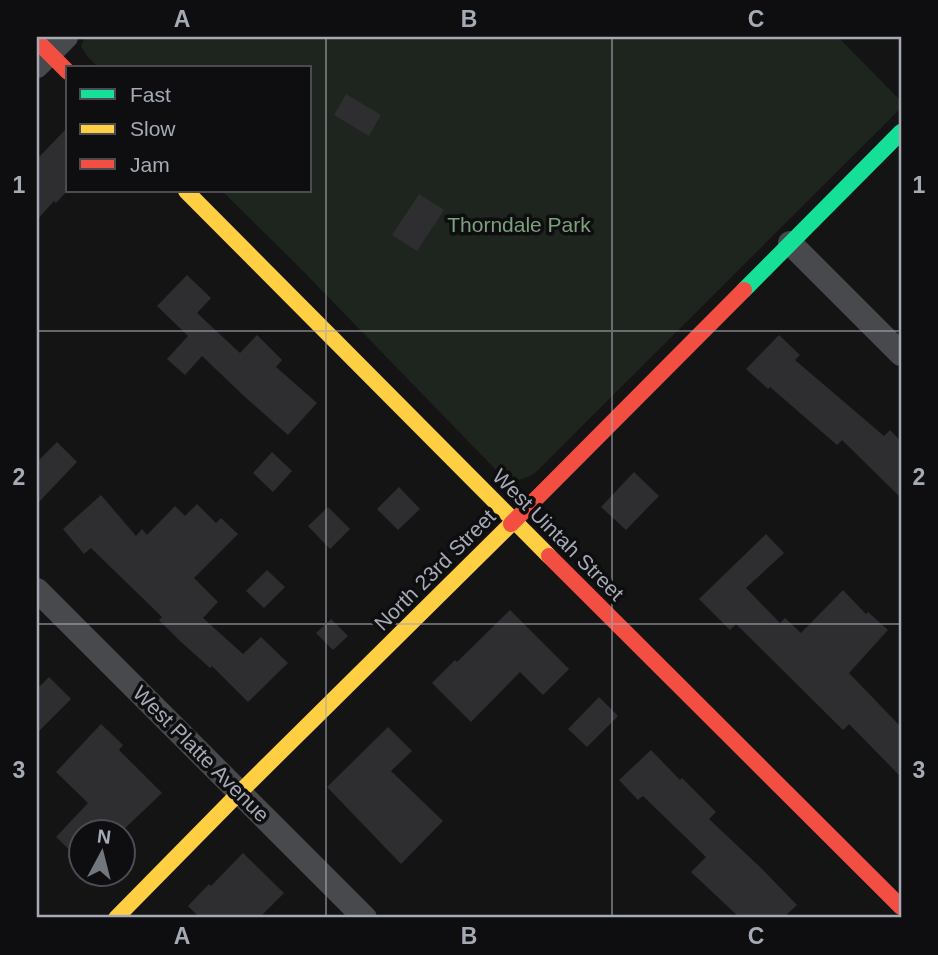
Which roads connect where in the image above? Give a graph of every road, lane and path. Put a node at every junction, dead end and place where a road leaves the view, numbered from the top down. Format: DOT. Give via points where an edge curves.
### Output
graph roads {
  1 [pos="47,49"];
  2 [pos="66,70"];
  3 [pos="901,132"];
  4 [pos="187,192"];
  5 [pos="790,243"];
  6 [pos="901,354"];
  7 [pos="514,522"];
  8 [pos="37,590"];
  9 [pos="240,792"];
  10 [pos="901,907"];
  11 [pos="116,918"];
  12 [pos="365,918"];
  1 -- 2 [label="street"];
  3 -- 5 [label="street, North 23rd Street"];
  4 -- 7 [label="street, West Uintah Street"];
  5 -- 6 [label="street"];
  5 -- 7 [label="street, North 23rd Street"];
  7 -- 9 [label="street, North 23rd Street"];
  7 -- 10 [label="street, West Uintah Street"];
  8 -- 9 [label="street, West Platte Avenue"];
  9 -- 11 [label="street, North 23rd Street"];
  9 -- 12 [label="street, West Platte Avenue"];
}
